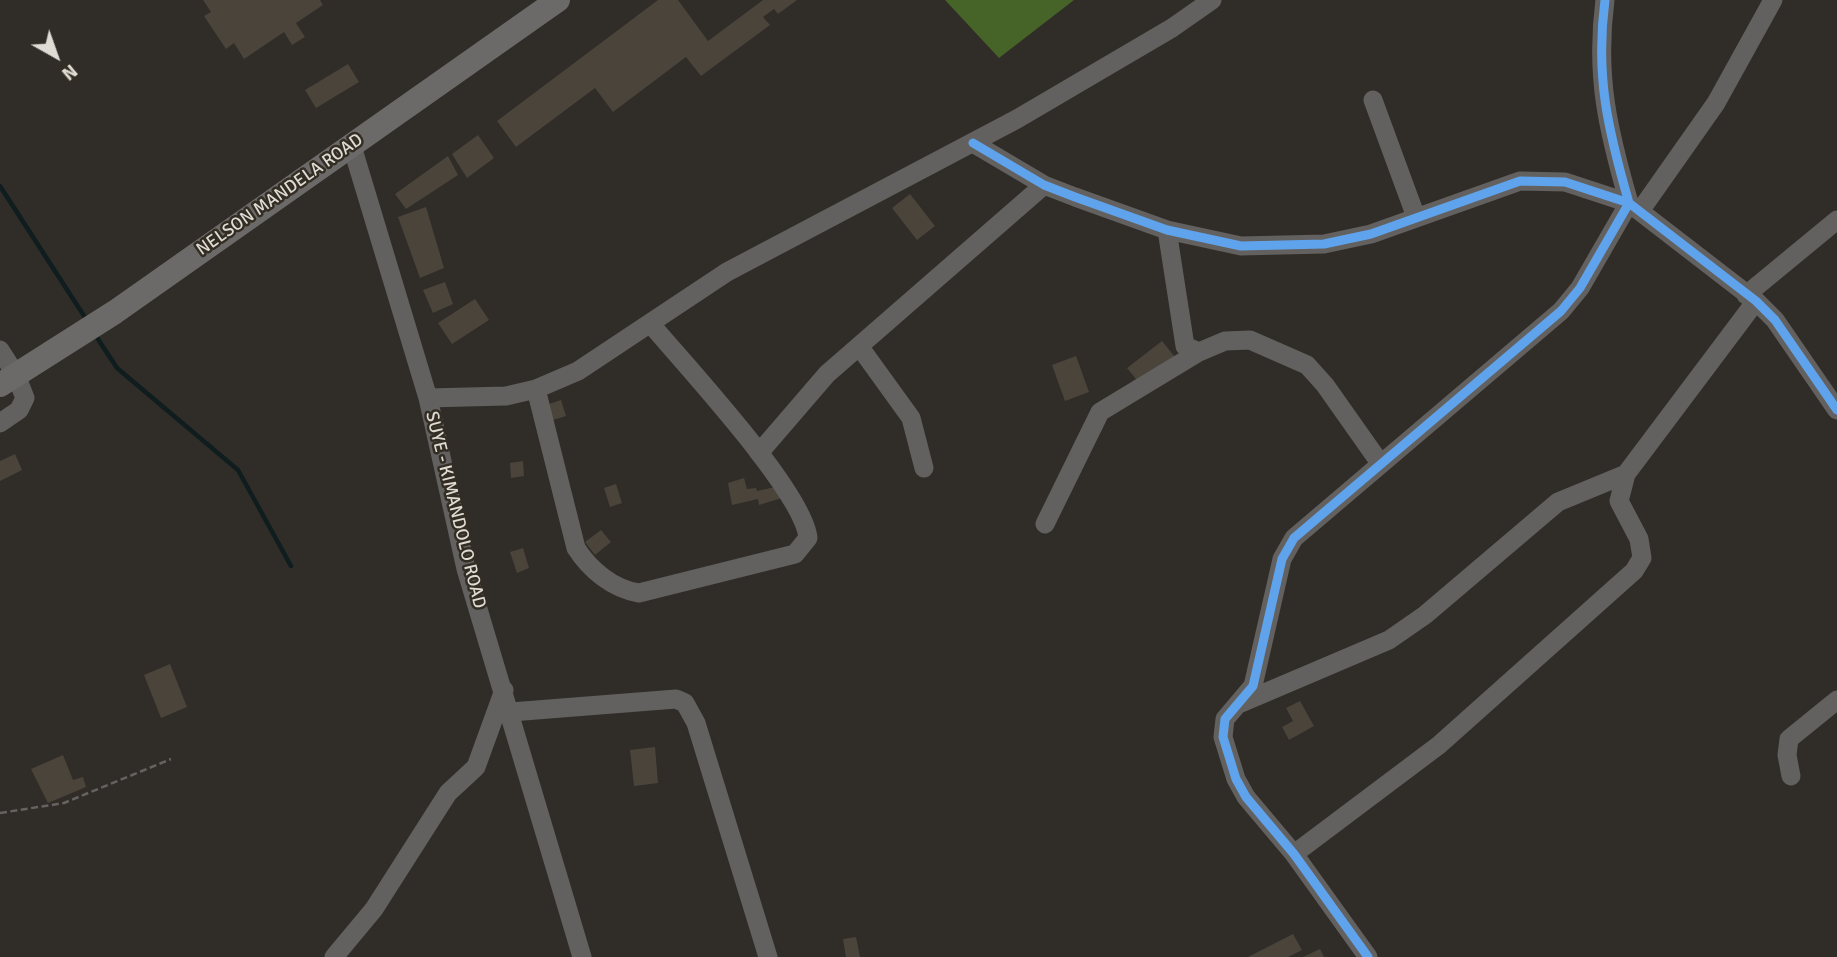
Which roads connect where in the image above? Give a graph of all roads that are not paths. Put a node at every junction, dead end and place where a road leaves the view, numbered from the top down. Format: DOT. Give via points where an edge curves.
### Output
graph roads {
  1 [pos="1212,0"];
  2 [pos="1605,0"];
  3 [pos="1773,0"];
  4 [pos="544,3"];
  5 [pos="1373,100"];
  6 [pos="351,143"];
  7 [pos="973,143"];
  8 [pos="1044,185"];
  9 [pos="1634,207"];
  10 [pos="1416,217"];
  11 [pos="1837,220"];
  12 [pos="1167,230"];
  13 [pos="1751,298"];
  14 [pos="650,323"];
  15 [pos="859,346"];
  16 [pos="0,350"];
  17 [pos="1199,352"];
  18 [pos="8,380"];
  19 [pos="536,389"];
  20 [pos="428,398"];
  21 [pos="1837,410"];
  22 [pos="0,423"];
  23 [pos="759,453"];
  24 [pos="1380,463"];
  25 [pos="924,468"];
  26 [pos="1626,474"];
  27 [pos="1045,524"];
  28 [pos="504,690"];
  29 [pos="1837,700"];
  30 [pos="1241,703"];
  31 [pos="510,712"];
  32 [pos="1791,776"];
  33 [pos="1294,854"];
  34 [pos="334,957"];
  35 [pos="582,957"];
  36 [pos="768,957"];
  37 [pos="1368,957"];
  1 -- 7 [label="street"];
  2 -- 9 [label="street" via="1601,80 1615,155"];
  3 -- 9 [label="street" via="1716,103"];
  4 -- 6 [label="main road, NELSON MANDELA ROAD"];
  5 -- 10 [label="street"];
  6 -- 18 [label="main road, NELSON MANDELA ROAD" via="115,312"];
  6 -- 20 [label="street, SUYE - KIMANDOLO ROAD"];
  7 -- 8 [label="street"];
  7 -- 14 [label="street" via="727,272"];
  8 -- 12 [label="street"];
  8 -- 15 [label="street"];
  9 -- 10 [label="street" via="1565,183 1520,181"];
  9 -- 13 [label="street"];
  9 -- 24 [label="street" via="1561,311"];
  10 -- 12 [label="street" via="1324,244 1241,246"];
  11 -- 13 [label="street"];
  12 -- 17 [label="street" via="1182,336 1185,346"];
  13 -- 21 [label="street" via="1775,320"];
  13 -- 26 [label="street"];
  14 -- 19 [label="street" via="578,371"];
  14 -- 23 [label="street"];
  15 -- 23 [label="street" via="802,400"];
  15 -- 25 [label="street" via="911,418"];
  16 -- 18 [label="street"];
  17 -- 24 [label="street" via="1224,341 1250,340 1307,365"];
  17 -- 27 [label="street" via="1100,412"];
  18 -- 22 [label="street" via="25,398 24,404"];
  19 -- 20 [label="street" via="494,397"];
  19 -- 23 [label="street" via="576,548 592,567 626,591 639,593 795,554 804,544 807,527 779,477"];
  20 -- 28 [label="street, SUYE - KIMANDOLO ROAD" via="466,569"];
  24 -- 30 [label="street" via="1294,538 1282,559 1253,686"];
  26 -- 30 [label="street" via="1558,502 1389,640"];
  26 -- 33 [label="street" via="1619,502 1639,539 1642,558 1634,571 1439,745"];
  28 -- 31 [label="street, SUYE - KIMANDOLO ROAD"];
  28 -- 34 [label="street" via="476,767 448,793 374,909"];
  29 -- 32 [label="street" via="1789,739"];
  30 -- 33 [label="street" via="1223,727 1236,779 1260,816"];
  31 -- 35 [label="street, SUYE - KIMANDOLO ROAD"];
  31 -- 36 [label="street" via="676,699 685,703 696,723"];
  33 -- 37 [label="street"];
}
